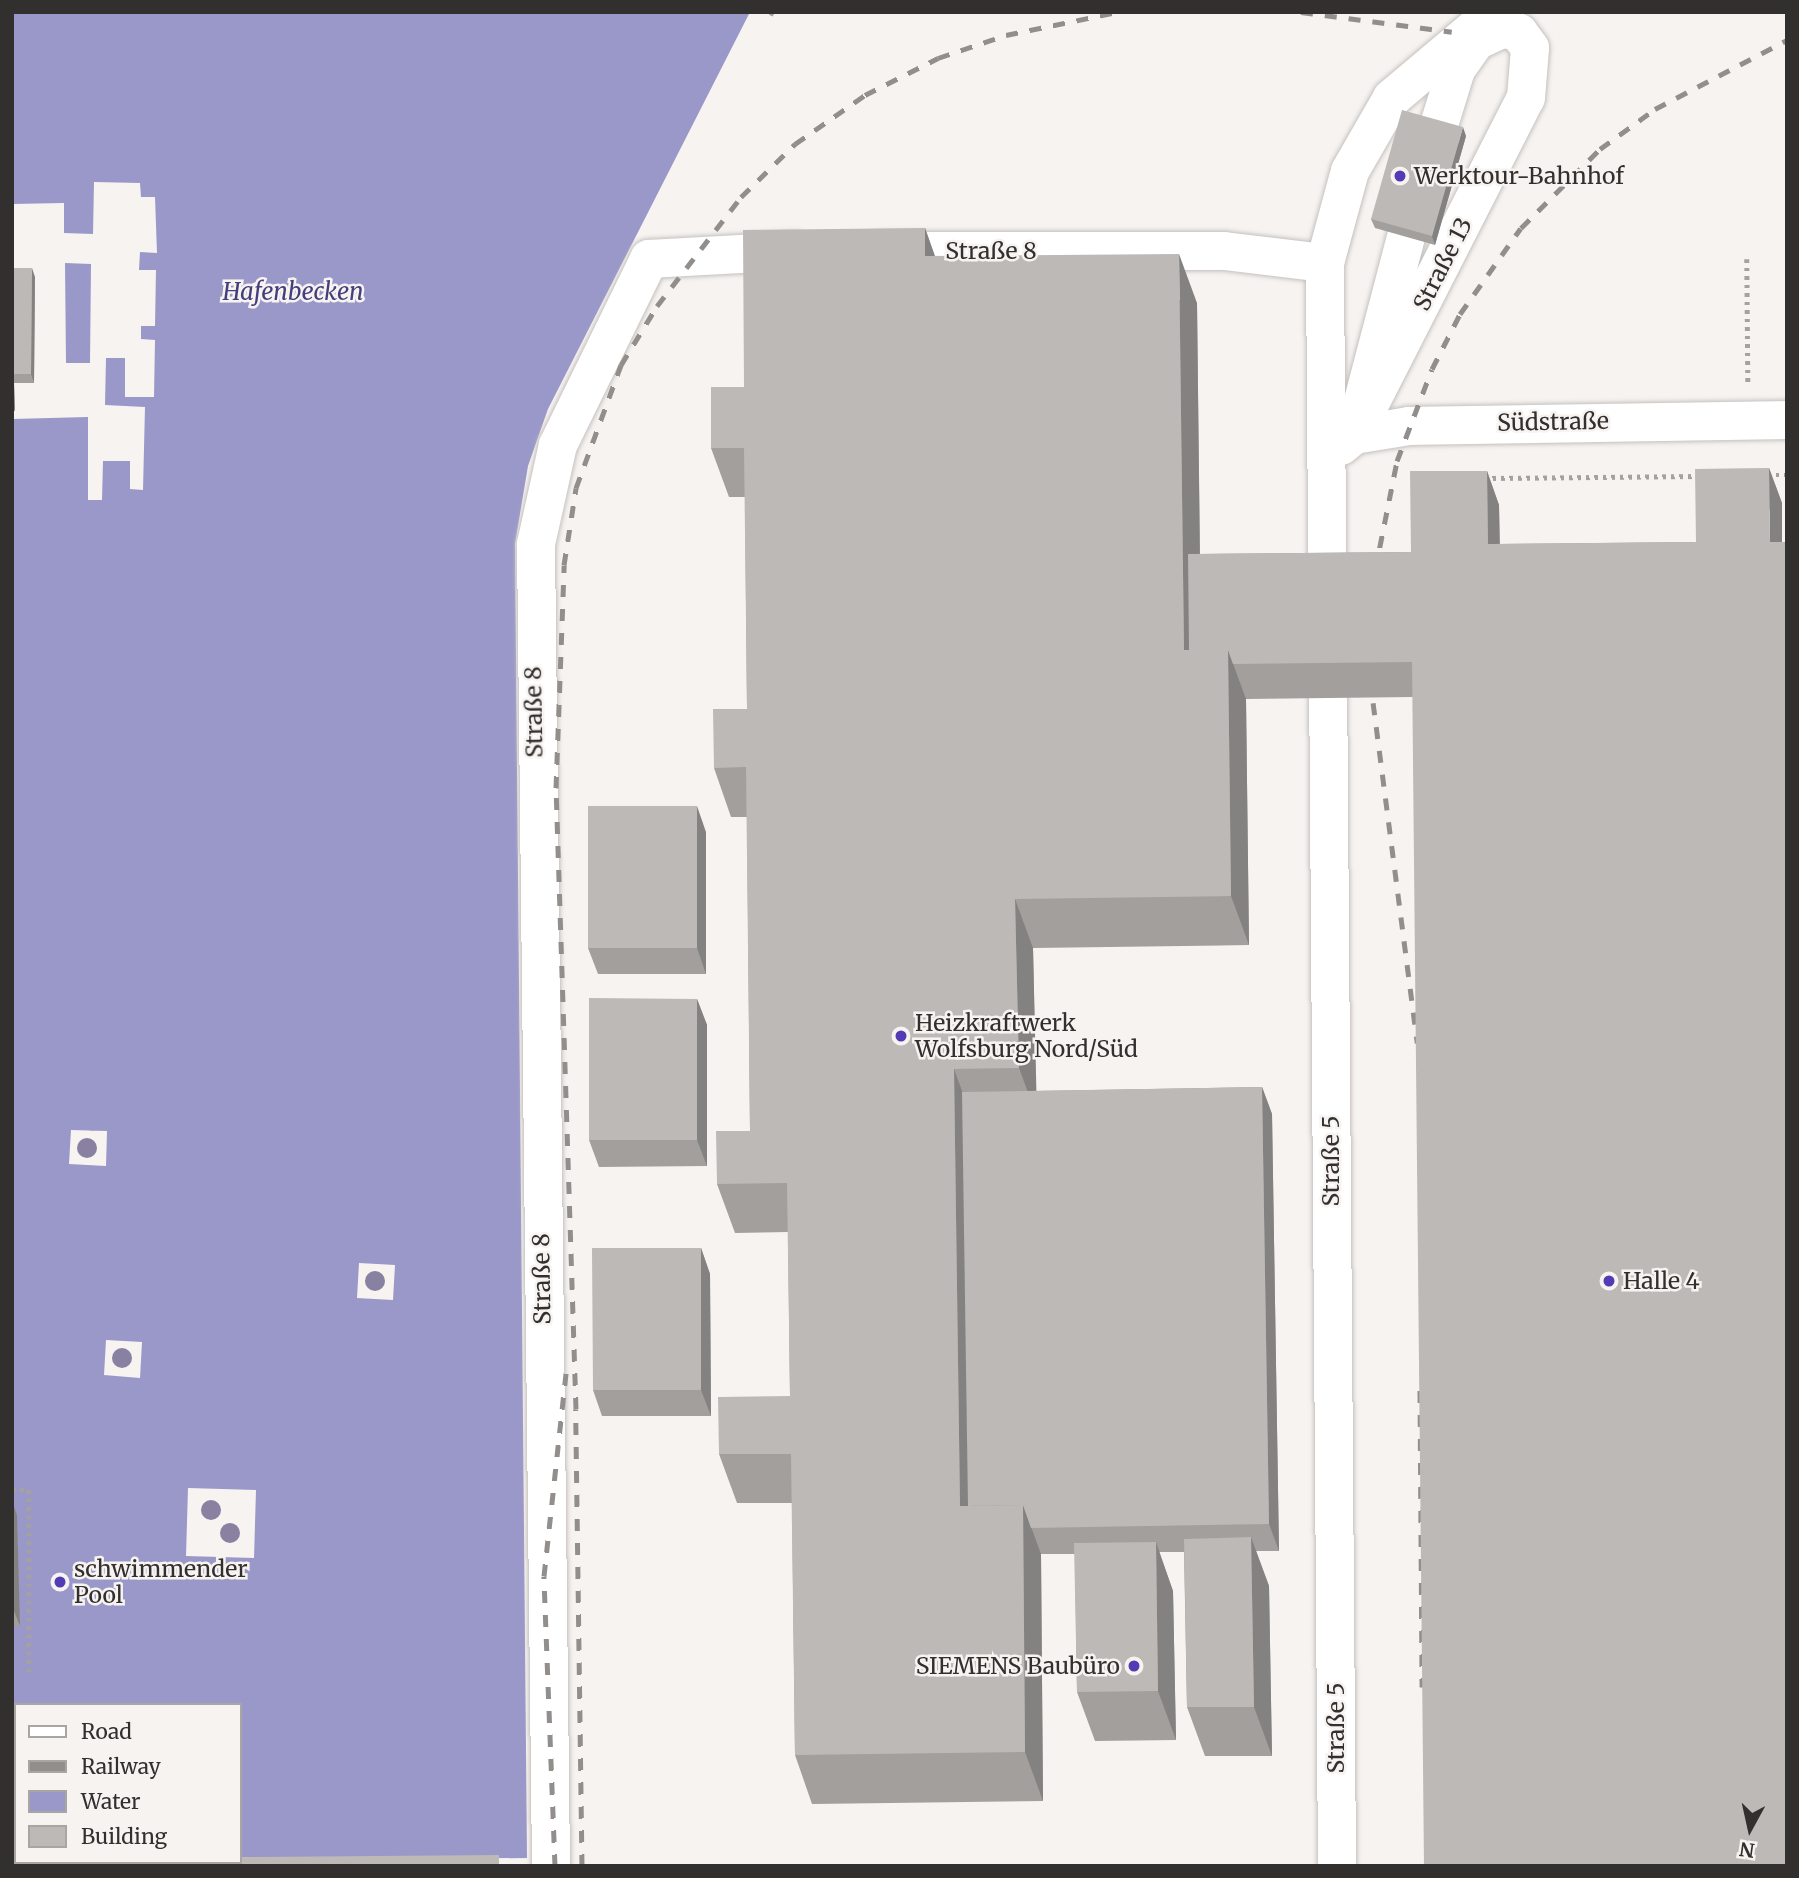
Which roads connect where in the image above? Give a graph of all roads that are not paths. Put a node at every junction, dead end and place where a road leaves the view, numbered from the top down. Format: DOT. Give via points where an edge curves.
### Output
graph roads {
  1 [pos="1494,12"];
  2 [pos="1438,128"];
  3 [pos="1406,237"];
  4 [pos="1325,262"];
  5 [pos="1787,420"];
  6 [pos="1341,446"];
  7 [pos="551,1866"];
  8 [pos="1337,1866"];
  1 -- 4 [label="street" via="1392,98 1350,171"];
  2 -- 6 [label="street, Straße 13" via="1456,70 1476,41 1504,28 1520,33 1530,48 1526,98"];
  3 -- 6 [label="street, Straße 13"];
  4 -- 6 [label="street"];
  4 -- 7 [label="street, Straße 8" via="1224,251 836,251 649,259 558,445 536,544"];
  5 -- 6 [label="street, Südstraße" via="1475,423"];
  6 -- 8 [label="street, Straße 5"];
}
